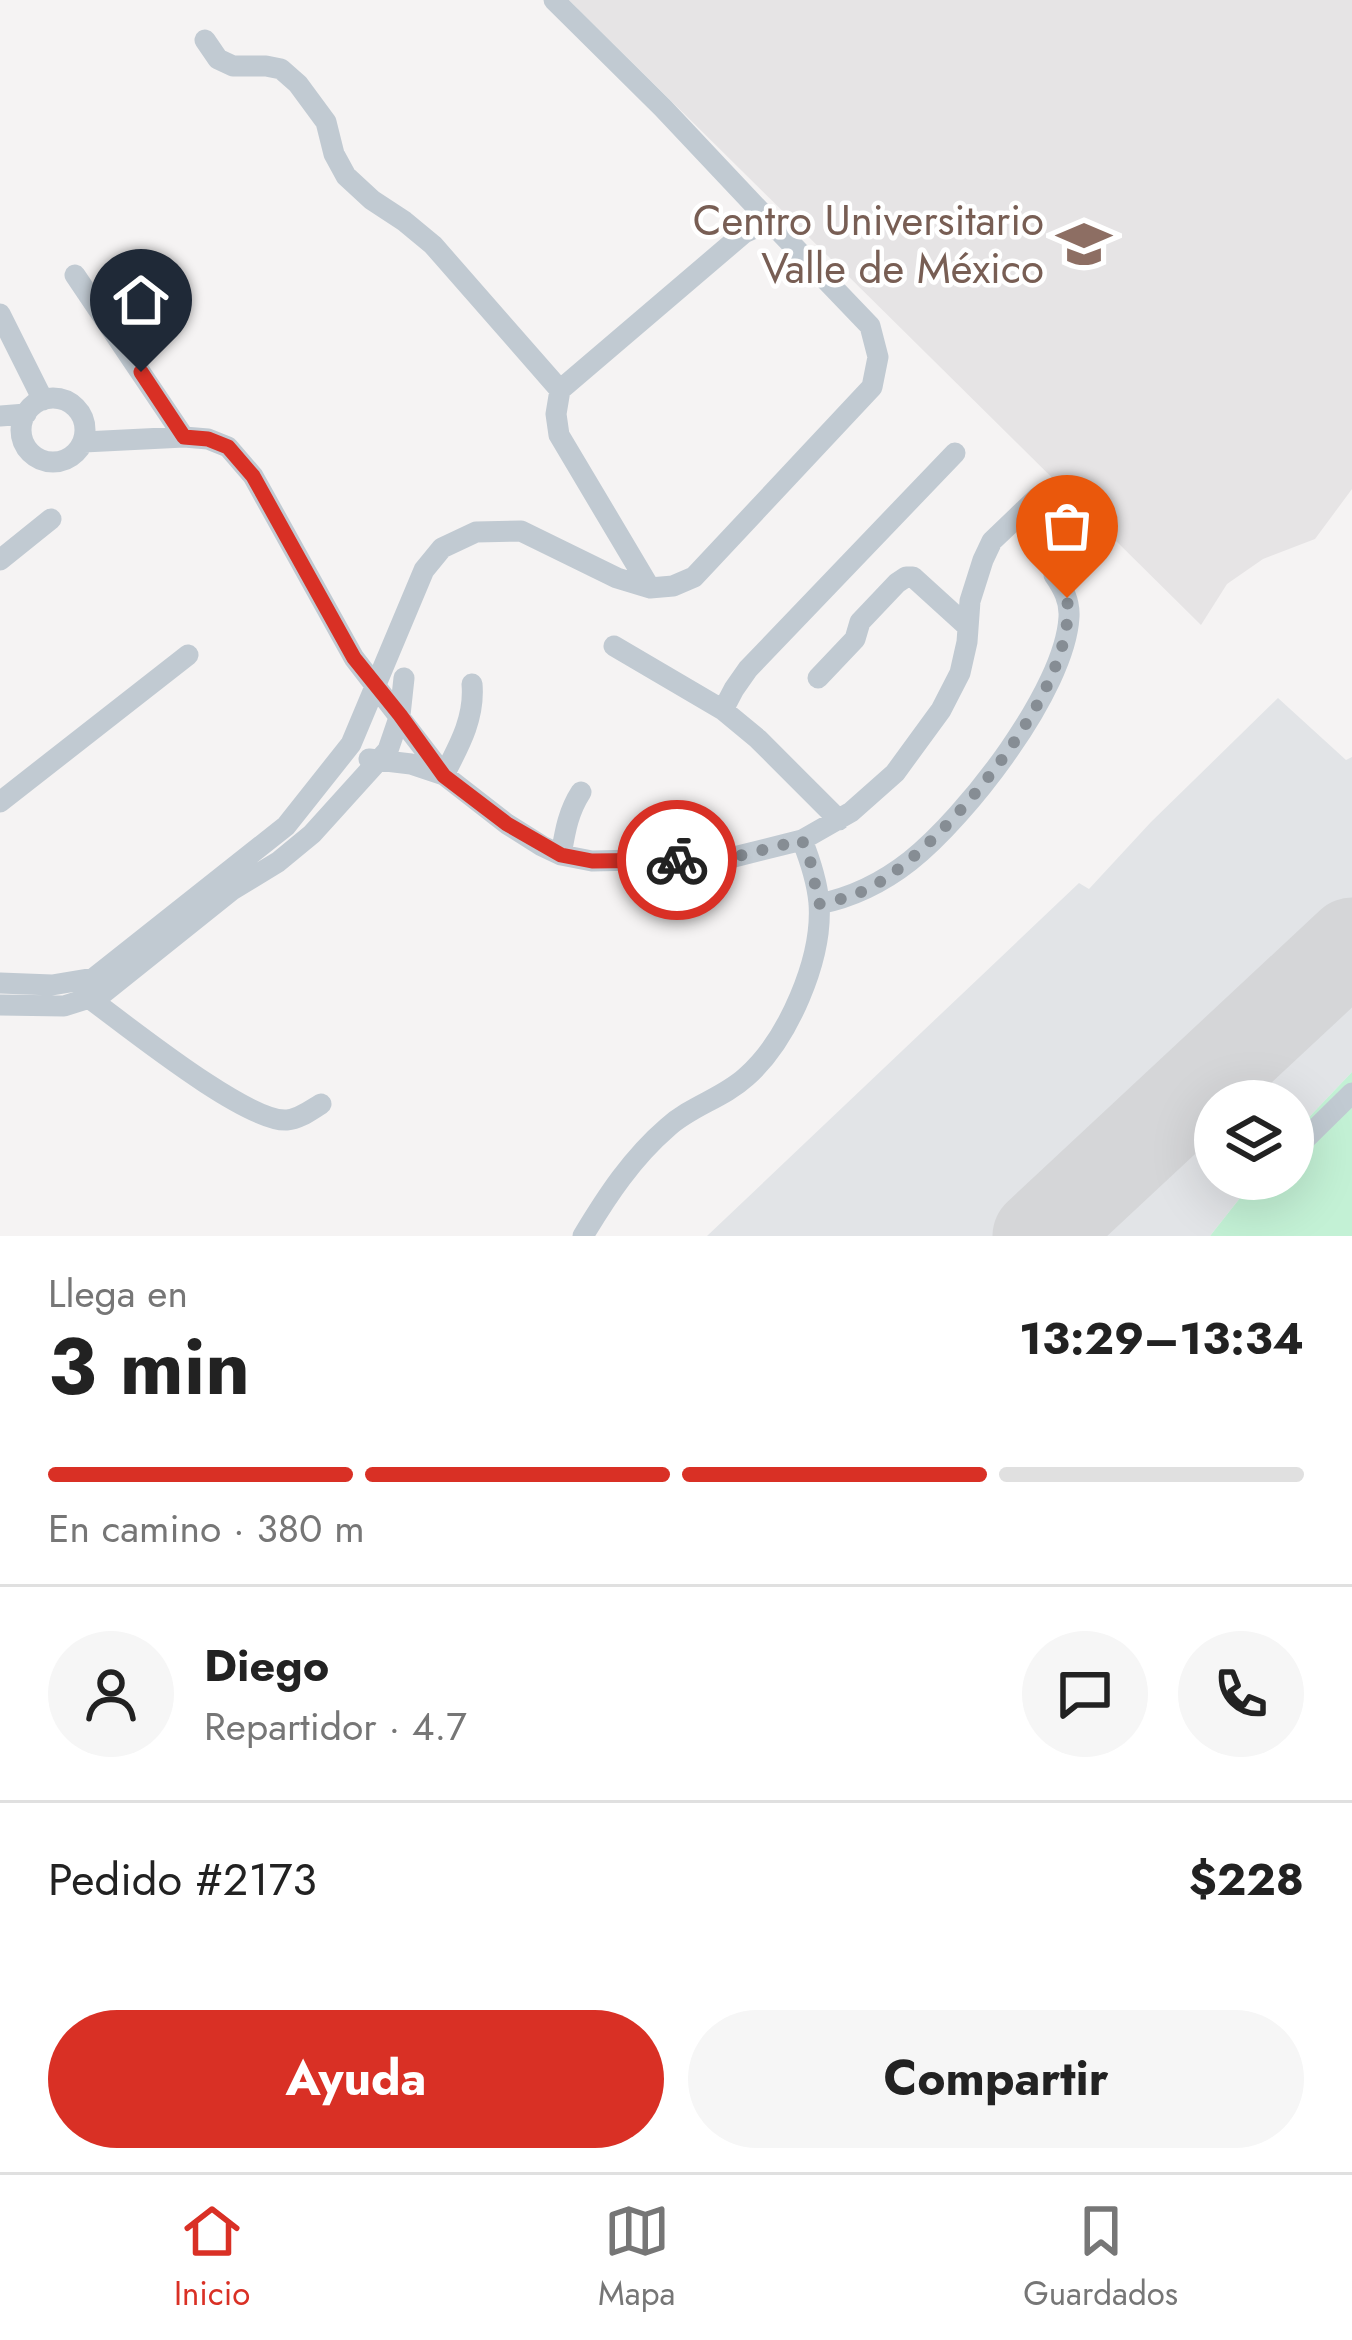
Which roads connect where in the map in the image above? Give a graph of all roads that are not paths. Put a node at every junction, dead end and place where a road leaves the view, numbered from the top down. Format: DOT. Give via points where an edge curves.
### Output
graph roads {
  1 [pos="554,0"];
  2 [pos="205,40"];
  3 [pos="778,230"];
  4 [pos="75,275"];
  5 [pos="0,314"];
  6 [pos="560,390"];
  7 [pos="34,407"];
  8 [pos="0,416"];
  9 [pos="184,437"];
  10 [pos="83,442"];
  11 [pos="0,445"];
  12 [pos="28,451"];
  13 [pos="956,453"];
  14 [pos="1038,497"];
  15 [pos="51,519"];
  16 [pos="0,560"];
  17 [pos="1054,575"];
  18 [pos="650,587"];
  19 [pos="968,627"];
  20 [pos="614,646"];
  21 [pos="188,656"];
  22 [pos="404,678"];
  23 [pos="818,678"];
  24 [pos="472,684"];
  25 [pos="374,685"];
  26 [pos="723,710"];
  27 [pos="400,715"];
  28 [pos="351,744"];
  29 [pos="376,762"];
  30 [pos="444,776"];
  31 [pos="581,792"];
  32 [pos="0,802"];
  33 [pos="839,820"];
  34 [pos="802,840"];
  35 [pos="561,855"];
  36 [pos="819,904"];
  37 [pos="0,983"];
  38 [pos="89,998"];
  39 [pos="0,1005"];
  40 [pos="1352,1093"];
  41 [pos="321,1104"];
  42 [pos="1314,1130"];
  43 [pos="583,1236"];
  1 -- 3 [label="street"];
  2 -- 6 [label="street" via="218,59 281,69 298,85 326,122 346,176 433,244"];
  3 -- 6 [label="street" via="744,232"];
  3 -- 18 [label="street" via="870,326 878,357 872,387 694,577"];
  4 -- 9 [label="street"];
  5 -- 7 [label="street"];
  6 -- 18 [label="street" via="559,435"];
  7 -- 8 [label="street"];
  7 -- 10 [label="street" via="73,405 84,422"];
  7 -- 12 [label="street" via="21,433"];
  9 -- 10 [label="street"];
  9 -- 25 [label="street" via="228,447 253,476"];
  10 -- 12 [label="street" via="58,462"];
  11 -- 12 [label="street"];
  13 -- 26 [label="street" via="748,670"];
  14 -- 19 [label="street" via="992,541"];
  15 -- 16 [label="street"];
  17 -- 36 [label="street" via="1067,598 1067,629 1013,744 968,804 910,860 846,899"];
  18 -- 25 [label="street" via="520,531 476,532 442,548 424,570"];
  19 -- 23 [label="street" via="906,577"];
  19 -- 33 [label="street" via="960,673 941,710 895,773"];
  20 -- 26 [label="street"];
  21 -- 32 [label="street"];
  22 -- 27 [label="street"];
  24 -- 30 [label="street" via="471,713"];
  25 -- 27 [label="street"];
  25 -- 28 [label="street"];
  26 -- 33 [label="street"];
  27 -- 29 [label="street"];
  27 -- 30 [label="street"];
  28 -- 29 [label="street"];
  28 -- 37 [label="street" via="286,826 94,978"];
  29 -- 30 [label="street"];
  29 -- 38 [label="street" via="278,862"];
  30 -- 35 [label="street"];
  31 -- 35 [label="street"];
  33 -- 34 [label="street"];
  34 -- 35 [label="street" via="730,858"];
  34 -- 36 [label="street"];
  36 -- 43 [label="street" via="798,1005 778,1042 745,1079 670,1124 616,1182"];
  38 -- 39 [label="street" via="64,1006"];
  38 -- 41 [label="street" via="262,1114 286,1120"];
  40 -- 42 [label="street"];
}
